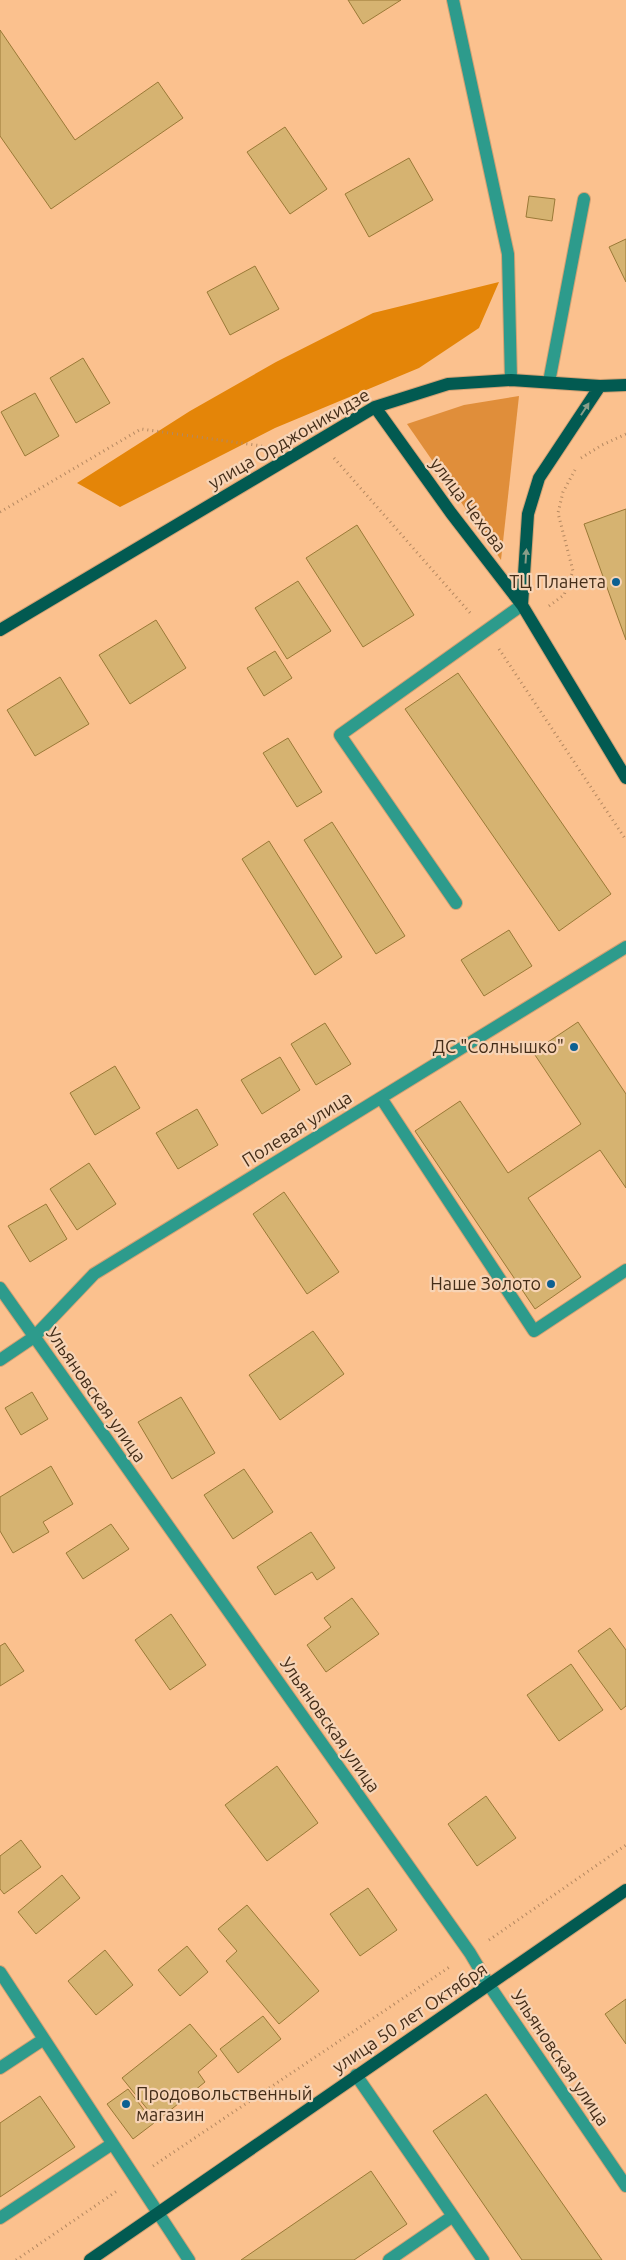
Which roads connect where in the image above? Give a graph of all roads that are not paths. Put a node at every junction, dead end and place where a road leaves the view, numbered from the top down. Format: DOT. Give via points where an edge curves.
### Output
graph roads {
  1 [pos="453,0"];
  2 [pos="584,199"];
  3 [pos="511,380"];
  4 [pos="549,382"];
  5 [pos="626,384"];
  6 [pos="600,386"];
  7 [pos="375,407"];
  8 [pos="522,604"];
  9 [pos="0,630"];
  10 [pos="626,778"];
  11 [pos="456,903"];
  12 [pos="626,947"];
  13 [pos="381,1098"];
  14 [pos="626,1270"];
  15 [pos="0,1288"];
  16 [pos="34,1337"];
  17 [pos="0,1360"];
  18 [pos="626,1890"];
  19 [pos="0,1972"];
  20 [pos="489,1985"];
  21 [pos="44,2039"];
  22 [pos="0,2068"];
  23 [pos="356,2075"];
  24 [pos="112,2144"];
  25 [pos="626,2186"];
  26 [pos="158,2215"];
  27 [pos="453,2216"];
  28 [pos="0,2218"];
  29 [pos="90,2260"];
  30 [pos="189,2260"];
  31 [pos="389,2260"];
  32 [pos="483,2260"];
  1 -- 3 [label="street" via="508,254"];
  2 -- 4 [label="street"];
  3 -- 4 [label="main road, улица Орджоникидзе"];
  3 -- 7 [label="main road, улица Орджоникидзе" via="448,384"];
  4 -- 6 [label="main road, улица Орджоникидзе"];
  5 -- 6 [label="main road, улица Орджоникидзе"];
  8 -- 6 [label="main road, one-way" via="528,514 539,478"];
  7 -- 8 [label="main road, улица Чехова"];
  7 -- 9 [label="main road, улица Орджоникидзе"];
  8 -- 10 [label="main road, улица Чехова"];
  8 -- 11 [label="street" via="340,735"];
  12 -- 13 [label="street, Полевая улица"];
  13 -- 14 [label="street" via="534,1331"];
  13 -- 16 [label="street, Полевая улица" via="94,1274"];
  15 -- 16 [label="street, Ульяновская улица"];
  16 -- 17 [label="street, Полевая улица"];
  16 -- 20 [label="street, Ульяновская улица" via="470,1953"];
  18 -- 20 [label="main road, улица 50 лет Октября"];
  19 -- 21 [label="street"];
  20 -- 23 [label="main road, улица 50 лет Октября"];
  20 -- 25 [label="street, Ульяновская улица"];
  21 -- 22 [label="street"];
  21 -- 24 [label="street"];
  23 -- 26 [label="main road, улица 50 лет Октября"];
  23 -- 27 [label="street"];
  24 -- 26 [label="street"];
  24 -- 28 [label="street"];
  26 -- 29 [label="main road, улица 50 лет Октября"];
  26 -- 30 [label="street"];
  27 -- 31 [label="street"];
  27 -- 32 [label="street"];
}
